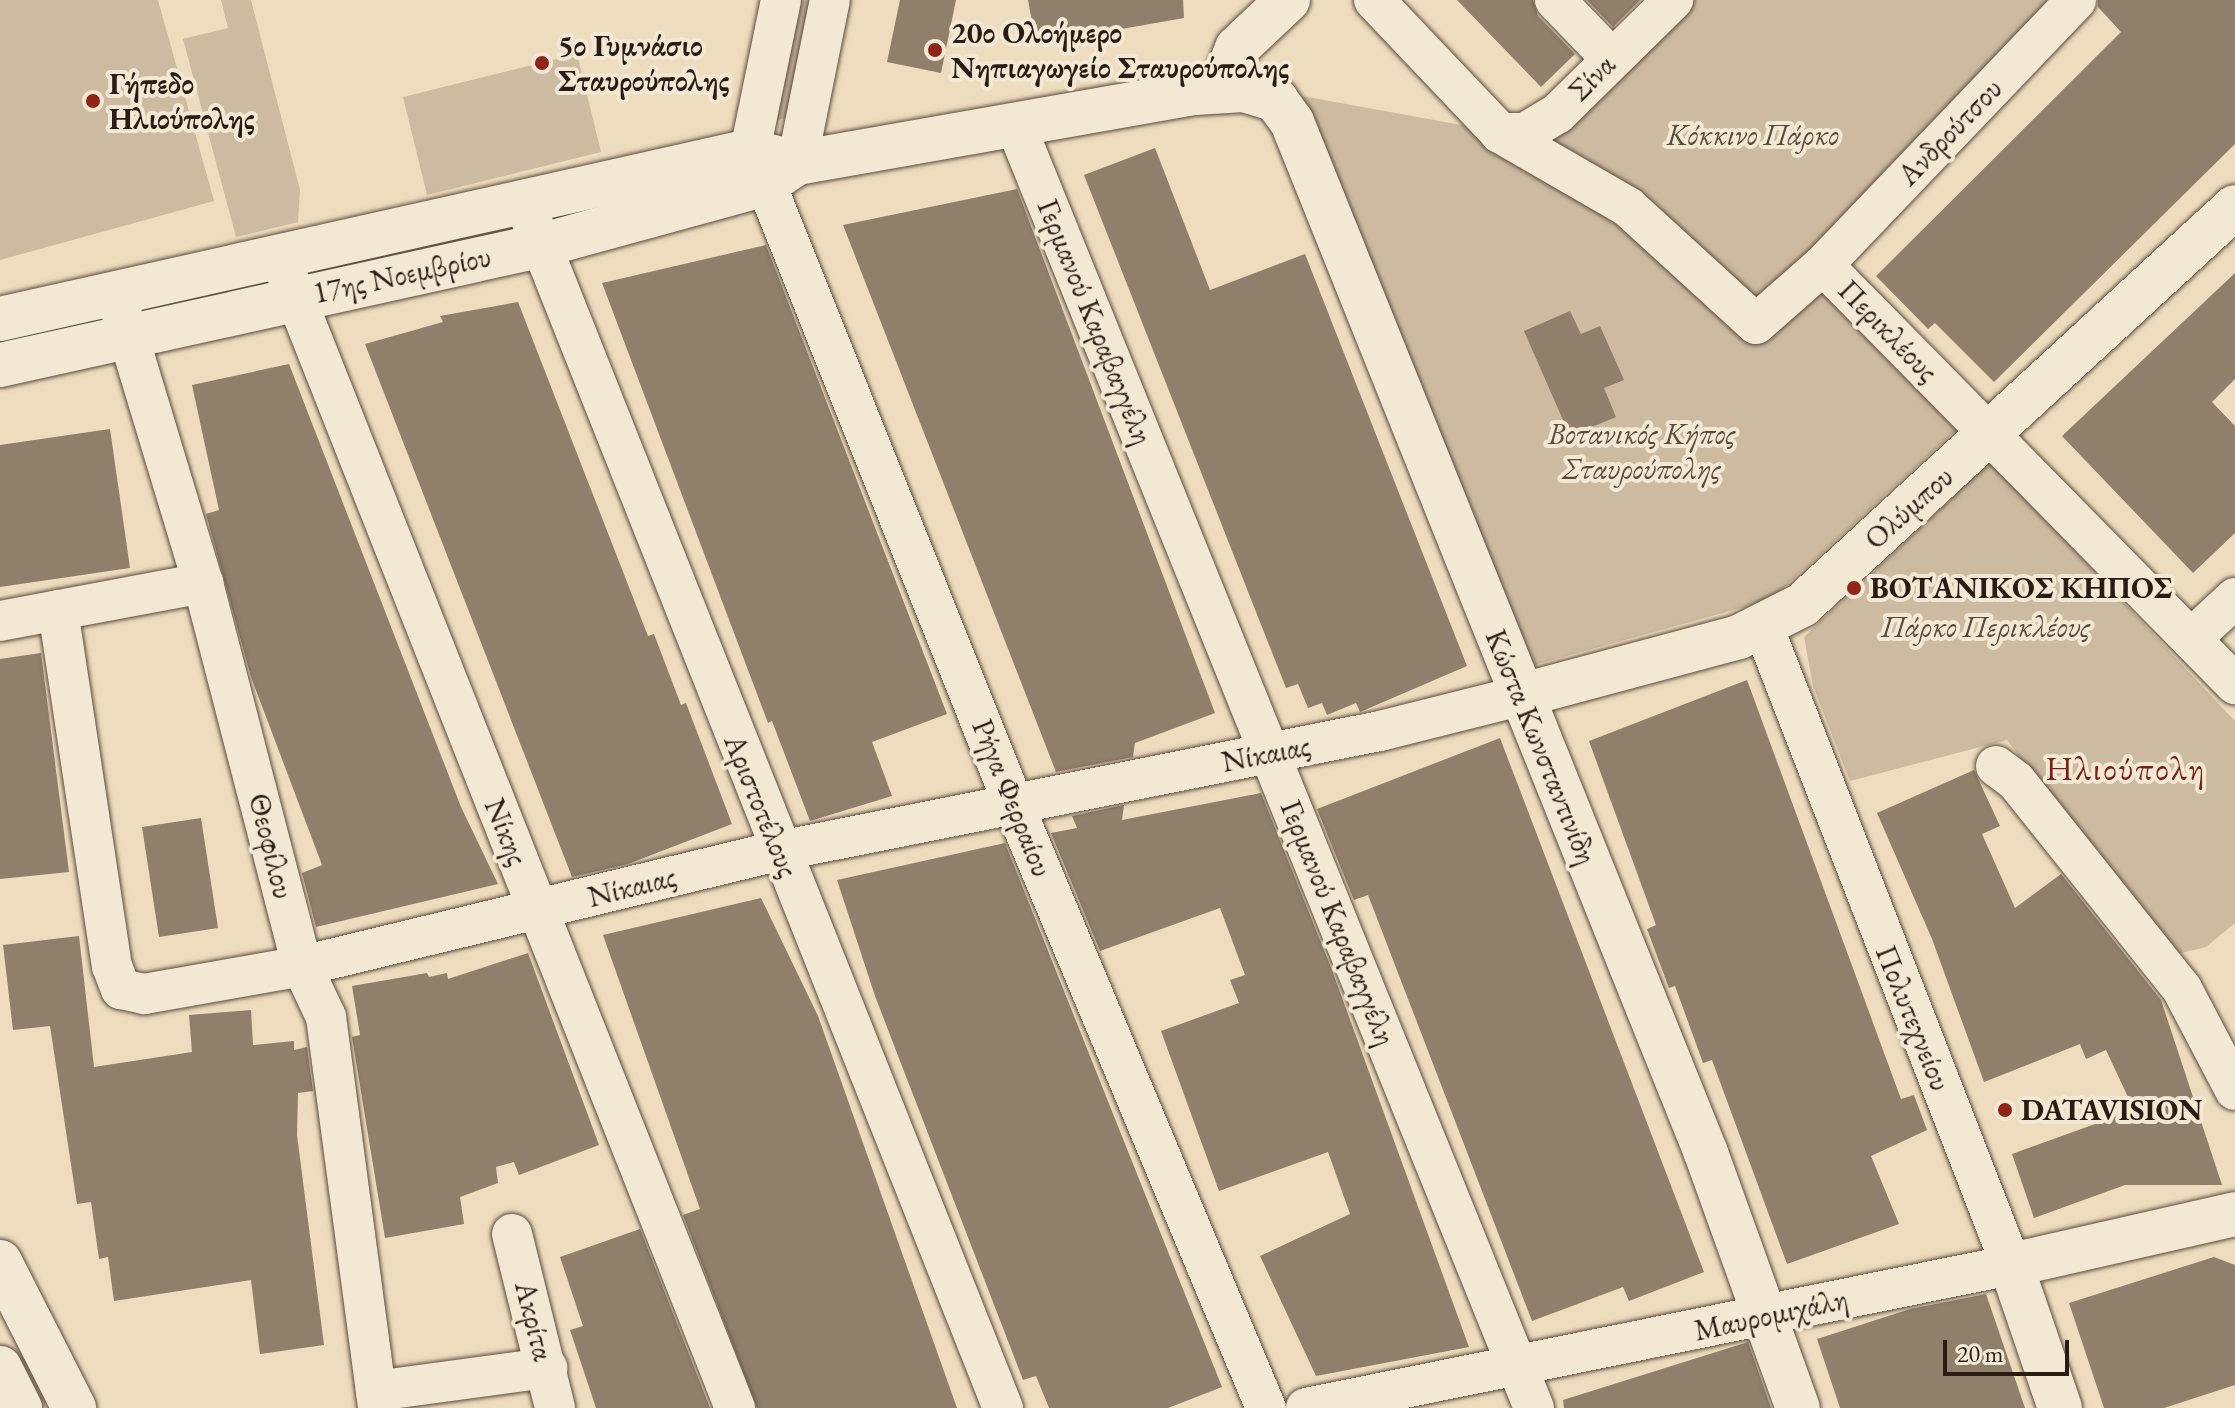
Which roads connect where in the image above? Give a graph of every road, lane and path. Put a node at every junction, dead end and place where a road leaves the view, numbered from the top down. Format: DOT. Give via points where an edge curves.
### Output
graph roads {
  1 [pos="781,0"];
  2 [pos="830,0"];
  3 [pos="1288,0"];
  4 [pos="1374,0"];
  5 [pos="1555,0"];
  6 [pos="1673,0"];
  7 [pos="2076,0"];
  8 [pos="1611,58"];
  9 [pos="1220,91"];
  10 [pos="1268,96"];
  11 [pos="1016,126"];
  12 [pos="1500,133"];
  13 [pos="771,166"];
  14 [pos="526,202"];
  15 [pos="2235,207"];
  16 [pos="539,246"];
  17 [pos="279,255"];
  18 [pos="1823,265"];
  19 [pos="115,293"];
  20 [pos="295,298"];
  21 [pos="0,319"];
  22 [pos="129,338"];
  23 [pos="0,365"];
  24 [pos="1989,436"];
  25 [pos="203,583"];
  26 [pos="2235,598"];
  27 [pos="58,610"];
  28 [pos="0,621"];
  29 [pos="1764,629"];
  30 [pos="2191,639"];
  31 [pos="2235,684"];
  32 [pos="1519,696"];
  33 [pos="1269,754"];
  34 [pos="1996,766"];
  35 [pos="1013,803"];
  36 [pos="779,851"];
  37 [pos="537,909"];
  38 [pos="302,966"];
  39 [pos="2235,1090"];
  40 [pos="2235,1214"];
  41 [pos="512,1234"];
  42 [pos="0,1262"];
  43 [pos="2011,1265"];
  44 [pos="1767,1316"];
  45 [pos="1519,1366"];
  46 [pos="0,1368"];
  47 [pos="547,1368"];
  48 [pos="377,1399"];
  49 [pos="20,1408"];
  50 [pos="74,1408"];
  51 [pos="555,1408"];
  52 [pos="735,1408"];
  53 [pos="1003,1408"];
  54 [pos="1266,1408"];
  55 [pos="1306,1408"];
  56 [pos="1534,1408"];
  57 [pos="1798,1408"];
  58 [pos="2060,1408"];
  1 -- 13 [label="street"];
  2 -- 13 [label="street"];
  3 -- 9 [label="street" via="1237,48"];
  4 -- 12 [label="street, Περικλέους"];
  5 -- 8 [label="street"];
  6 -- 8 [label="street, Σίνα"];
  7 -- 18 [label="street, Ανδρούτσου"];
  8 -- 12 [label="street, Σίνα" via="1557,114 1525,133"];
  9 -- 10 [label="street, 17ης Νοεμβρίου"];
  9 -- 11 [label="street, 17ης Νοεμβρίου"];
  10 -- 32 [label="street, Κώστα Κωνσταντινίδη" via="1282,105 1292,122"];
  11 -- 13 [label="street, 17ης Νοεμβρίου"];
  11 -- 33 [label="street, Γερμανού Καραβαγγέλη"];
  12 -- 18 [label="street, Περικλέους" via="1628,207 1756,324"];
  13 -- 14 [label="street, 17ης Νοεμβρίου"];
  13 -- 16 [label="street, 17ης Νοεμβρίου"];
  13 -- 35 [label="street, Ρήγα Φερραίου"];
  14 -- 16 [label="street, Αριστοτέλους"];
  14 -- 17 [label="street, 17ης Νοεμβρίου"];
  15 -- 24 [label="street, Ολύμπου"];
  16 -- 20 [label="street, 17ης Νοεμβρίου"];
  16 -- 36 [label="street, Αριστοτέλους"];
  17 -- 19 [label="street, 17ης Νοεμβρίου"];
  17 -- 20 [label="street, Νίκης"];
  18 -- 24 [label="street, Περικλέους"];
  19 -- 21 [label="street, 17ης Νοεμβρίου"];
  19 -- 22 [label="street, Θεοφίλου"];
  20 -- 22 [label="street, 17ης Νοεμβρίου"];
  20 -- 37 [label="street, Νίκης"];
  22 -- 23 [label="street, 17ης Νοεμβρίου"];
  22 -- 25 [label="street, Θεοφίλου"];
  24 -- 29 [label="street, Ολύμπου" via="1802,605"];
  24 -- 30 [label="street, Περικλέους"];
  25 -- 27 [label="street"];
  25 -- 38 [label="street, Θεοφίλου"];
  26 -- 30 [label="street"];
  27 -- 28 [label="street"];
  27 -- 38 [label="street, Νίκαιας" via="98,888 121,989 155,992"];
  29 -- 32 [label="street, Ολύμπου"];
  29 -- 43 [label="street, Πολυτεχνείου"];
  30 -- 31 [label="street, Περικλέους"];
  32 -- 33 [label="street, Νίκαιας"];
  32 -- 44 [label="street, Κώστα Κωνσταντινίδη"];
  33 -- 35 [label="street, Νίκαιας"];
  33 -- 45 [label="street, Γερμανού Καραβαγγέλη"];
  34 -- 39 [label="street" via="2016,781 2182,989"];
  35 -- 36 [label="street, Νίκαιας"];
  35 -- 54 [label="street, Ρήγα Φερραίου"];
  36 -- 37 [label="street, Νίκαιας"];
  36 -- 53 [label="street, Αριστοτέλους"];
  37 -- 38 [label="street, Νίκαιας"];
  37 -- 52 [label="street, Νίκης"];
  38 -- 48 [label="street, Θεοφίλου" via="326,1017"];
  40 -- 43 [label="street, Μαυρομιχάλη"];
  41 -- 47 [label="street, Ακρίτα"];
  42 -- 50 [label="street"];
  43 -- 44 [label="street, Μαυρομιχάλη"];
  43 -- 58 [label="street, Πολυτεχνείου"];
  44 -- 45 [label="street, Μαυρομιχάλη"];
  44 -- 57 [label="street, Κώστα Κωνσταντινίδη"];
  45 -- 55 [label="street, Μαυρομιχάλη"];
  45 -- 56 [label="street, Γερμανού Καραβαγγέλη"];
  46 -- 49 [label="street"];
  47 -- 48 [label="street"];
  47 -- 51 [label="street, Ακρίτα"];
}
